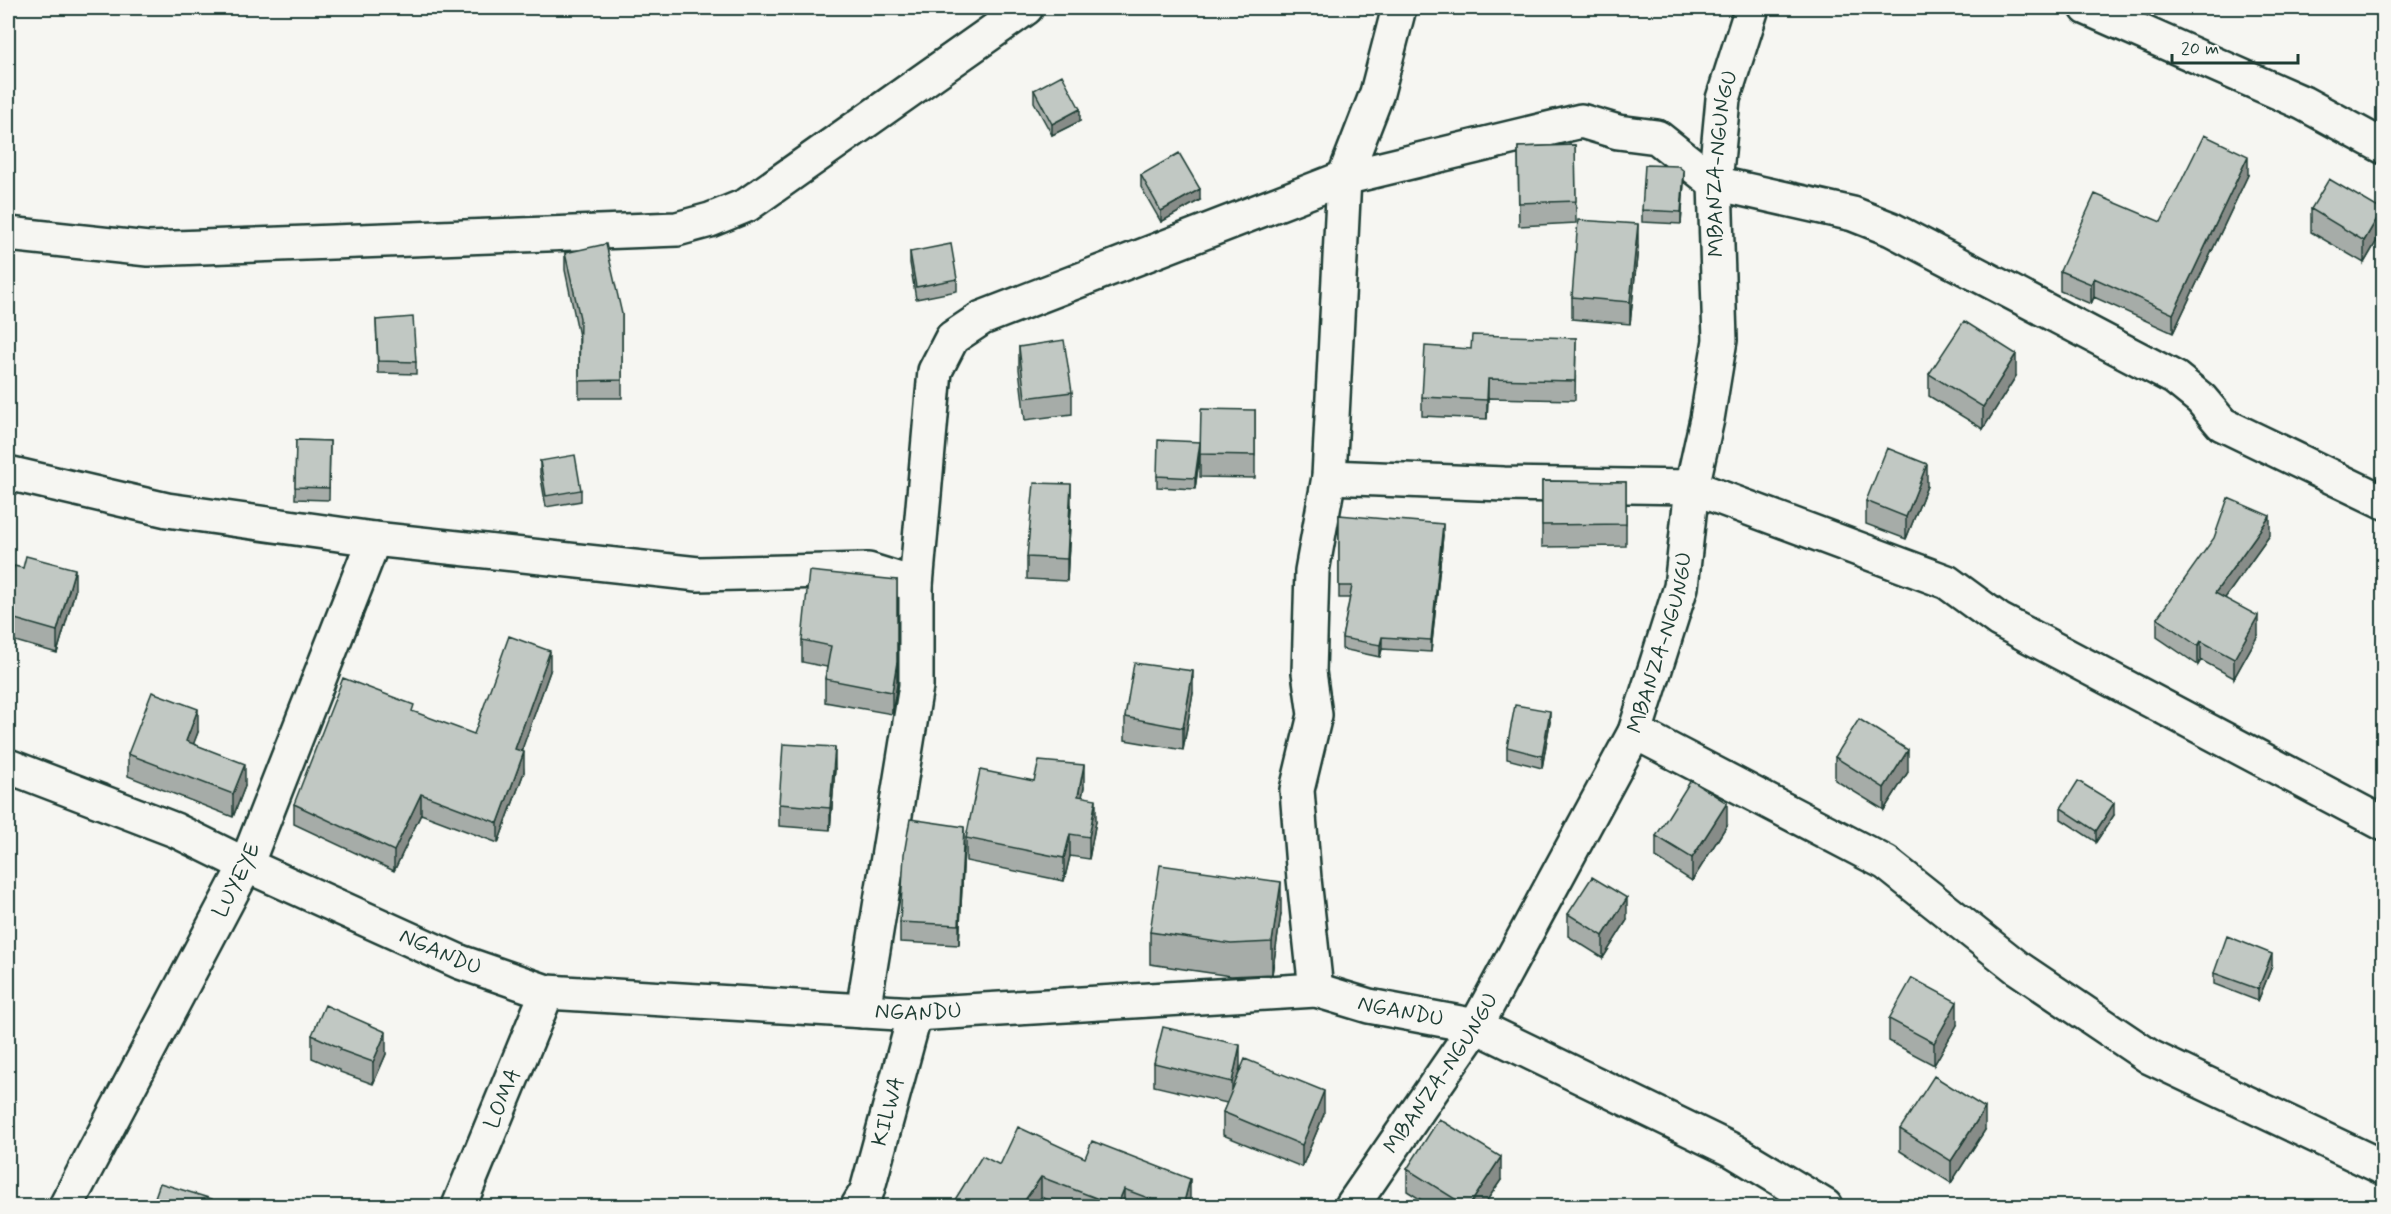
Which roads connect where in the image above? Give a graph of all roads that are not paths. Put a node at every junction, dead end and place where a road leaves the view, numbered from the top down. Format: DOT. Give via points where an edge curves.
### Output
graph roads {
  1 [pos="1026,8"];
  2 [pos="1399,8"];
  3 [pos="1752,8"];
  4 [pos="2087,8"];
  5 [pos="2384,147"];
  6 [pos="1344,178"];
  7 [pos="1715,183"];
  8 [pos="8,234"];
  9 [pos="8,473"];
  10 [pos="1329,477"];
  11 [pos="1692,487"];
  12 [pos="2384,502"];
  13 [pos="374,539"];
  14 [pos="916,585"];
  15 [pos="1635,732"];
  16 [pos="8,766"];
  17 [pos="2384,824"];
  18 [pos="246,865"];
  19 [pos="1316,990"];
  20 [pos="547,992"];
  21 [pos="863,1011"];
  22 [pos="915,1014"];
  23 [pos="1476,1026"];
  24 [pos="2384,1168"];
  25 [pos="66,1206"];
  26 [pos="459,1206"];
  27 [pos="858,1206"];
  28 [pos="1352,1206"];
  29 [pos="1825,1206"];
  1 -- 8 [label="street" via="747,205 677,229 148,249"];
  2 -- 6 [label="street" via="1377,93"];
  3 -- 7 [label="street, MBANZA-NGUNGU" via="1723,99"];
  4 -- 5 [label="street" via="2303,102"];
  6 -- 7 [label="street" via="1581,121 1618,132 1657,137"];
  6 -- 10 [label="street"];
  6 -- 14 [label="street" via="982,318 952,339 935,371"];
  7 -- 11 [label="street, MBANZA-NGUNGU" via="1720,340"];
  7 -- 12 [label="street" via="1853,214 1891,229 2175,378 2201,399 2222,424"];
  9 -- 13 [label="street" via="167,510"];
  10 -- 11 [label="street"];
  10 -- 19 [label="street" via="1312,571 1309,672 1315,715 1297,790"];
  11 -- 15 [label="street, MBANZA-NGUNGU" via="1681,587"];
  11 -- 17 [label="street" via="1947,582 1999,620"];
  13 -- 14 [label="street" via="698,574 868,570"];
  13 -- 18 [label="street, LUYEYE"];
  14 -- 21 [label="street" via="916,686"];
  15 -- 23 [label="street, MBANZA-NGUNGU"];
  15 -- 24 [label="street" via="1886,863 2018,968 2150,1058"];
  16 -- 18 [label="street, NGANDU" via="176,830"];
  18 -- 20 [label="street, NGANDU" via="460,962"];
  18 -- 25 [label="street, LUYEYE"];
  19 -- 22 [label="street, NGANDU"];
  19 -- 23 [label="street, NGANDU" via="1369,1006"];
  20 -- 21 [label="street, NGANDU"];
  20 -- 26 [label="street, LOMA"];
  21 -- 22 [label="street, NGANDU"];
  22 -- 27 [label="street, KILWA" via="867,1191"];
  23 -- 28 [label="street, MBANZA-NGUNGU"];
  23 -- 29 [label="street, NGANDU" via="1734,1151"];
}
